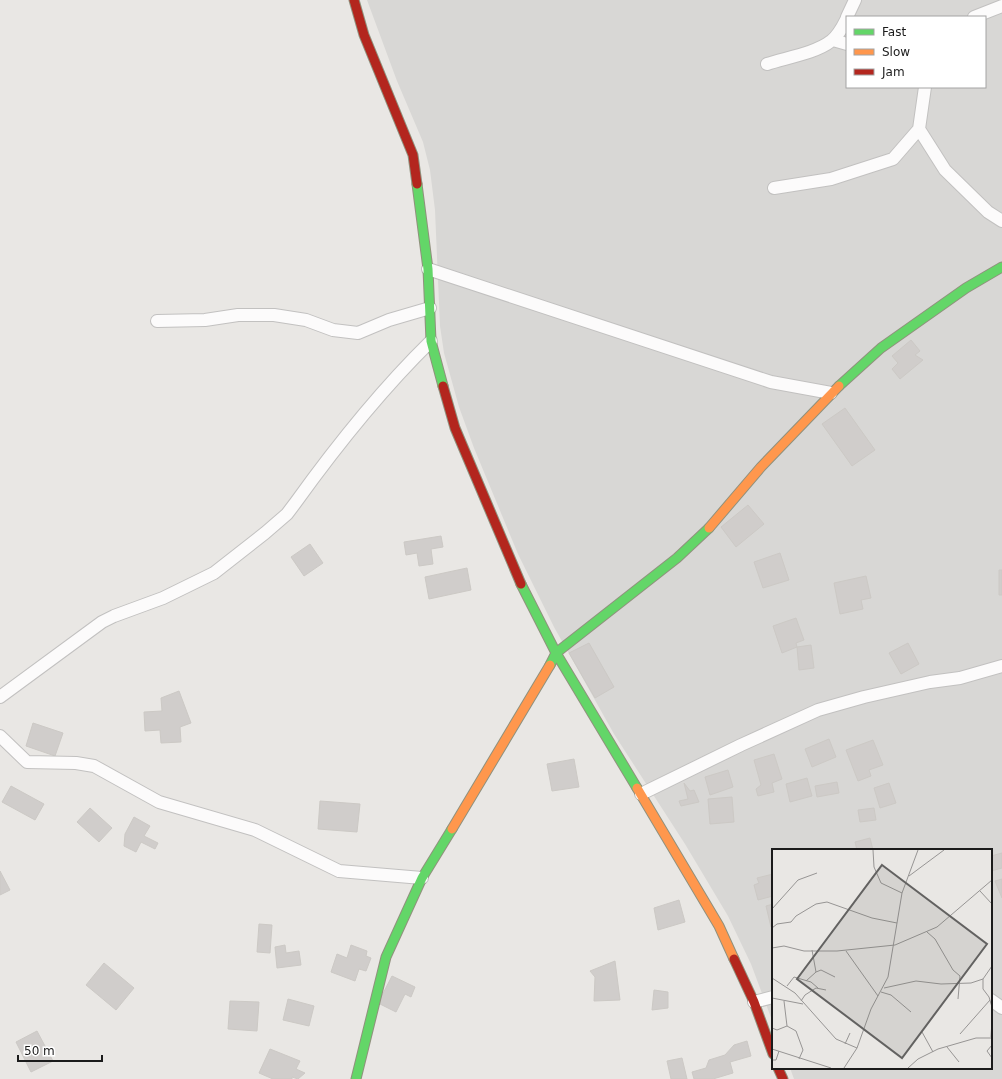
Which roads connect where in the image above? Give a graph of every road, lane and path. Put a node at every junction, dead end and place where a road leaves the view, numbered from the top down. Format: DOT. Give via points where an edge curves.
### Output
graph roads {
  1 [pos="354,0"];
  2 [pos="855,0"];
  3 [pos="1002,6"];
  4 [pos="847,16"];
  5 [pos="977,16"];
  6 [pos="846,19"];
  7 [pos="833,40"];
  8 [pos="846,44"];
  9 [pos="767,64"];
  10 [pos="925,88"];
  11 [pos="919,129"];
  12 [pos="774,188"];
  13 [pos="1002,221"];
  14 [pos="1002,267"];
  15 [pos="428,269"];
  16 [pos="430,308"];
  17 [pos="157,321"];
  18 [pos="432,341"];
  19 [pos="831,393"];
  20 [pos="556,653"];
  21 [pos="1002,666"];
  22 [pos="0,697"];
  23 [pos="0,736"];
  24 [pos="641,794"];
  25 [pos="422,878"];
  26 [pos="772,997"];
  27 [pos="992,1001"];
  28 [pos="754,1002"];
  29 [pos="1002,1008"];
  30 [pos="772,1051"];
  31 [pos="778,1069"];
  32 [pos="356,1079"];
  33 [pos="782,1079"];
  1 -- 15 [label="main road" via="364,36 413,155"];
  2 -- 4 [label="street"];
  3 -- 5 [label="street"];
  6 -- 7 [label="street"];
  7 -- 8 [label="street"];
  7 -- 9 [label="street" via="824,46"];
  10 -- 11 [label="street"];
  11 -- 12 [label="street" via="893,159 831,179"];
  11 -- 13 [label="street" via="945,170 988,212"];
  14 -- 19 [label="main road" via="966,288 892,340"];
  15 -- 16 [label="main road"];
  15 -- 19 [label="street" via="771,382"];
  16 -- 17 [label="street" via="358,332 333,330 306,320 274,315"];
  16 -- 18 [label="main road"];
  18 -- 20 [label="main road" via="455,428 514,570"];
  18 -- 22 [label="street" via="411,360 355,424 292,508 265,534 214,573 193,585 102,622"];
  19 -- 20 [label="main road" via="761,467 708,529 677,558"];
  20 -- 24 [label="main road"];
  20 -- 25 [label="main road" via="540,684"];
  21 -- 24 [label="street" via="818,710"];
  23 -- 25 [label="street" via="27,762 94,766 159,802 255,830 339,871"];
  24 -- 28 [label="main road" via="719,926"];
  25 -- 32 [label="main road" via="386,957"];
  26 -- 28 [label="street"];
  27 -- 29 [label="street"];
  28 -- 30 [label="main road"];
  31 -- 33 [label="main road"];
}
